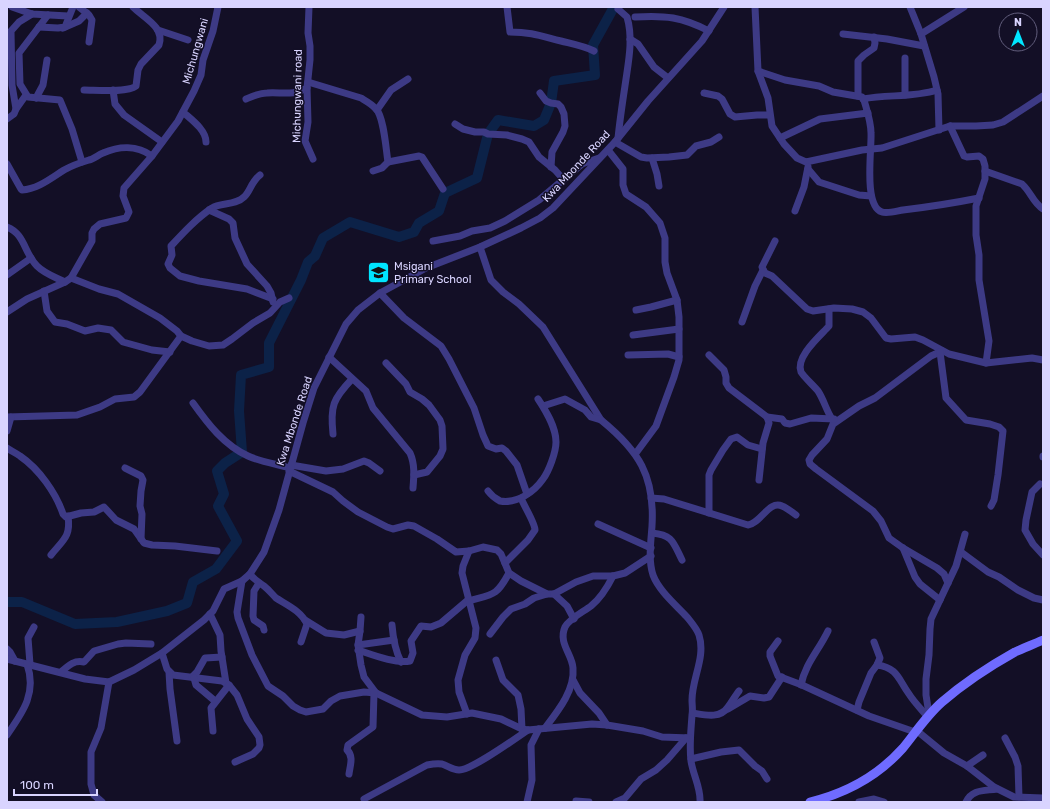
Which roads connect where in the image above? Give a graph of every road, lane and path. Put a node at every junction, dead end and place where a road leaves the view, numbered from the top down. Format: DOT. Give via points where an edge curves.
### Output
graph roads {
  1 [pos="12,7"];
  2 [pos="73,7"];
  3 [pos="79,7"];
  4 [pos="133,7"];
  5 [pos="218,7"];
  6 [pos="309,7"];
  7 [pos="508,7"];
  8 [pos="724,7"];
  9 [pos="755,7"];
  10 [pos="910,7"];
  11 [pos="964,7"];
  12 [pos="618,10"];
  13 [pos="87,13"];
  14 [pos="32,14"];
  15 [pos="48,15"];
  16 [pos="68,16"];
  17 [pos="635,17"];
  18 [pos="39,27"];
  19 [pos="63,28"];
  20 [pos="158,30"];
  21 [pos="709,31"];
  22 [pos="843,34"];
  23 [pos="921,34"];
  24 [pos="874,37"];
  25 [pos="630,39"];
  26 [pos="188,40"];
  27 [pos="89,42"];
  28 [pos="924,46"];
  29 [pos="594,51"];
  30 [pos="905,58"];
  31 [pos="47,60"];
  32 [pos="758,71"];
  33 [pos="668,78"];
  34 [pos="408,79"];
  35 [pos="308,85"];
  36 [pos="84,90"];
  37 [pos="113,90"];
  38 [pos="937,90"];
  39 [pos="540,93"];
  40 [pos="704,93"];
  41 [pos="26,95"];
  42 [pos="905,95"];
  43 [pos="1043,96"];
  44 [pos="36,98"];
  45 [pos="861,98"];
  46 [pos="246,99"];
  47 [pos="16,109"];
  48 [pos="377,110"];
  49 [pos="183,112"];
  50 [pos="868,113"];
  51 [pos="769,115"];
  52 [pos="7,119"];
  53 [pos="455,124"];
  54 [pos="950,126"];
  55 [pos="940,130"];
  56 [pos="719,137"];
  57 [pos="780,138"];
  58 [pos="617,140"];
  59 [pos="163,141"];
  60 [pos="206,142"];
  61 [pos="608,150"];
  62 [pos="872,150"];
  63 [pos="152,156"];
  64 [pos="601,158"];
  65 [pos="652,158"];
  66 [pos="313,159"];
  67 [pos="82,162"];
  68 [pos="388,162"];
  69 [pos="7,164"];
  70 [pos="551,166"];
  71 [pos="808,166"];
  72 [pos="373,171"];
  73 [pos="985,171"];
  74 [pos="260,175"];
  75 [pos="563,179"];
  76 [pos="659,186"];
  77 [pos="443,189"];
  78 [pos="871,196"];
  79 [pos="979,198"];
  80 [pos="1043,209"];
  81 [pos="209,210"];
  82 [pos="795,211"];
  83 [pos="7,227"];
  84 [pos="432,241"];
  85 [pos="775,241"];
  86 [pos="480,247"];
  87 [pos="31,258"];
  88 [pos="763,270"];
  89 [pos="7,275"];
  90 [pos="68,280"];
  91 [pos="44,291"];
  92 [pos="380,293"];
  93 [pos="289,298"];
  94 [pos="272,299"];
  95 [pos="677,300"];
  96 [pos="273,309"];
  97 [pos="829,309"];
  98 [pos="636,310"];
  99 [pos="7,312"];
  100 [pos="742,322"];
  101 [pos="679,329"];
  102 [pos="633,335"];
  103 [pos="181,336"];
  104 [pos="941,351"];
  105 [pos="170,352"];
  106 [pos="628,355"];
  107 [pos="709,355"];
  108 [pos="679,356"];
  109 [pos="328,357"];
  110 [pos="1043,360"];
  111 [pos="386,362"];
  112 [pos="986,363"];
  113 [pos="352,379"];
  114 [pos="538,399"];
  115 [pos="193,403"];
  116 [pos="543,406"];
  117 [pos="9,416"];
  118 [pos="767,417"];
  119 [pos="832,419"];
  120 [pos="840,419"];
  121 [pos="601,420"];
  122 [pos="7,431"];
  123 [pos="333,434"];
  124 [pos="7,448"];
  125 [pos="762,449"];
  126 [pos="636,453"];
  127 [pos="125,468"];
  128 [pos="290,468"];
  129 [pos="380,471"];
  130 [pos="414,475"];
  131 [pos="759,480"];
  132 [pos="1040,484"];
  133 [pos="413,488"];
  134 [pos="488,491"];
  135 [pos="524,496"];
  136 [pos="651,498"];
  137 [pos="991,506"];
  138 [pos="710,514"];
  139 [pos="796,515"];
  140 [pos="68,516"];
  141 [pos="598,524"];
  142 [pos="652,533"];
  143 [pos="965,534"];
  144 [pos="141,540"];
  145 [pos="651,548"];
  146 [pos="903,548"];
  147 [pos="217,551"];
  148 [pos="469,551"];
  149 [pos="961,552"];
  150 [pos="51,555"];
  151 [pos="1043,555"];
  152 [pos="651,556"];
  153 [pos="682,560"];
  154 [pos="505,563"];
  155 [pos="509,573"];
  156 [pos="250,574"];
  157 [pos="613,576"];
  158 [pos="242,581"];
  159 [pos="259,583"];
  160 [pos="948,583"];
  161 [pos="550,594"];
  162 [pos="468,600"];
  163 [pos="940,600"];
  164 [pos="1043,600"];
  165 [pos="210,614"];
  166 [pos="361,617"];
  167 [pos="574,619"];
  168 [pos="305,620"];
  169 [pos="392,625"];
  170 [pos="34,627"];
  171 [pos="264,630"];
  172 [pos="360,631"];
  173 [pos="828,631"];
  174 [pos="490,634"];
  175 [pos="394,640"];
  176 [pos="1043,640"];
  177 [pos="778,641"];
  178 [pos="301,642"];
  179 [pos="874,642"];
  180 [pos="151,644"];
  181 [pos="358,647"];
  182 [pos="7,649"];
  183 [pos="162,653"];
  184 [pos="222,657"];
  185 [pos="7,659"];
  186 [pos="496,660"];
  187 [pos="15,661"];
  188 [pos="401,662"];
  189 [pos="28,664"];
  190 [pos="877,666"];
  191 [pos="61,672"];
  192 [pos="169,672"];
  193 [pos="782,677"];
  194 [pos="193,678"];
  195 [pos="573,680"];
  196 [pos="110,682"];
  197 [pos="227,684"];
  198 [pos="801,685"];
  199 [pos="739,691"];
  200 [pos="375,693"];
  201 [pos="215,701"];
  202 [pos="728,709"];
  203 [pos="857,710"];
  204 [pos="693,713"];
  205 [pos="467,714"];
  206 [pos="928,715"];
  207 [pos="607,725"];
  208 [pos="542,728"];
  209 [pos="525,729"];
  210 [pos="213,731"];
  211 [pos="916,731"];
  212 [pos="7,735"];
  213 [pos="688,738"];
  214 [pos="1005,738"];
  215 [pos="177,741"];
  216 [pos="983,755"];
  217 [pos="691,759"];
  218 [pos="235,762"];
  219 [pos="967,766"];
  220 [pos="349,774"];
  221 [pos="767,779"];
  222 [pos="997,789"];
  223 [pos="1043,798"];
  224 [pos="364,799"];
  225 [pos="1017,799"];
  226 [pos="576,801"];
  227 [pos="822,801"];
  228 [pos="102,802"];
  229 [pos="528,802"];
  230 [pos="589,802"];
  231 [pos="616,802"];
  232 [pos="700,802"];
  233 [pos="810,802"];
  234 [pos="859,802"];
  235 [pos="884,802"];
  236 [pos="966,802"];
  1 -- 14 [label="street"];
  2 -- 16 [label="street"];
  3 -- 13 [label="street"];
  4 -- 20 [label="street"];
  5 -- 49 [label="street, Michungwani" via="201,75"];
  6 -- 35 [label="street, Michungwani road"];
  7 -- 29 [label="street" via="510,32 545,36"];
  8 -- 21 [label="street, Kwa Mbonde Road"];
  9 -- 32 [label="street"];
  10 -- 23 [label="street"];
  11 -- 23 [label="street"];
  12 -- 25 [label="street" via="627,17"];
  13 -- 19 [label="street" via="79,21"];
  13 -- 27 [label="street" via="92,24"];
  14 -- 15 [label="street"];
  14 -- 47 [label="street" via="19,22 11,32 12,85"];
  15 -- 16 [label="street"];
  15 -- 18 [label="street"];
  16 -- 19 [label="street"];
  17 -- 21 [label="street" via="672,17"];
  18 -- 19 [label="street"];
  18 -- 41 [label="street" via="19,53 20,84"];
  20 -- 26 [label="street"];
  20 -- 37 [label="street" via="160,44 141,64 136,86 131,89"];
  21 -- 33 [label="street, Kwa Mbonde Road"];
  22 -- 24 [label="street"];
  23 -- 28 [label="street"];
  24 -- 28 [label="street"];
  24 -- 45 [label="street" via="874,48 858,61"];
  25 -- 33 [label="street" via="638,44 654,67"];
  25 -- 58 [label="street"];
  28 -- 38 [label="street"];
  30 -- 42 [label="street"];
  31 -- 44 [label="street" via="43,85"];
  32 -- 45 [label="street" via="784,80 819,86"];
  32 -- 51 [label="street" via="768,98"];
  33 -- 58 [label="street, Kwa Mbonde Road"];
  34 -- 48 [label="street" via="391,90"];
  35 -- 46 [label="street" via="293,94 266,93"];
  35 -- 48 [label="street" via="361,98"];
  35 -- 66 [label="street, Michungwani road" via="306,141"];
  36 -- 37 [label="street"];
  37 -- 59 [label="street" via="115,104 124,115"];
  38 -- 42 [label="street" via="925,94"];
  38 -- 55 [label="street"];
  39 -- 70 [label="street" via="546,101 562,107 564,114 565,126 552,152"];
  40 -- 51 [label="street" via="722,99 734,117"];
  41 -- 44 [label="street"];
  41 -- 47 [label="street"];
  42 -- 45 [label="street"];
  43 -- 54 [label="street" via="1003,122 992,125"];
  44 -- 67 [label="street" via="60,100"];
  45 -- 50 [label="street"];
  47 -- 52 [label="street"];
  48 -- 68 [label="street"];
  49 -- 59 [label="street, Michungwani"];
  49 -- 60 [label="street" via="205,135"];
  50 -- 57 [label="street" via="820,119"];
  50 -- 62 [label="street"];
  51 -- 57 [label="street" via="772,126"];
  53 -- 70 [label="street" via="474,132 507,135 529,142 538,157"];
  54 -- 55 [label="street"];
  54 -- 73 [label="street" via="964,156 979,156 983,159"];
  55 -- 62 [label="street"];
  56 -- 65 [label="street" via="696,146 688,155"];
  57 -- 71 [label="street" via="797,158"];
  58 -- 61 [label="street, Kwa Mbonde Road"];
  58 -- 65 [label="street" via="641,157"];
  59 -- 63 [label="street, Michungwani"];
  61 -- 64 [label="street, Kwa Mbonde Road"];
  61 -- 95 [label="street" via="623,169 623,186 626,194 646,206 660,223 665,238 667,273"];
  62 -- 71 [label="street" via="862,150"];
  62 -- 78 [label="street"];
  63 -- 67 [label="street" via="141,149 128,147"];
  63 -- 90 [label="street, Michungwani" via="124,188 123,196 129,212 126,218 96,226 92,240"];
  64 -- 75 [label="street" via="582,164"];
  64 -- 86 [label="street, Kwa Mbonde Road" via="540,218"];
  65 -- 76 [label="street"];
  67 -- 69 [label="street" via="41,184 22,190"];
  68 -- 72 [label="street" via="382,168"];
  68 -- 77 [label="street" via="422,157"];
  70 -- 75 [label="street"];
  71 -- 78 [label="street" via="819,182 859,195"];
  71 -- 82 [label="street"];
  73 -- 79 [label="street"];
  73 -- 80 [label="street" via="1022,184 1035,203"];
  74 -- 81 [label="street" via="244,197"];
  75 -- 84 [label="street" via="539,200 505,221 490,228"];
  78 -- 79 [label="street" via="882,212"];
  79 -- 112 [label="street" via="976,206 976,235 979,280 989,341"];
  81 -- 94 [label="street" via="233,223 236,238 247,264 267,286"];
  81 -- 94 [label="street" via="172,246 168,264 170,268 180,276 247,289"];
  83 -- 87 [label="street" via="20,235"];
  85 -- 88 [label="street" via="762,267"];
  86 -- 92 [label="street, Kwa Mbonde Road" via="426,268"];
  86 -- 121 [label="street" via="491,280 543,328"];
  87 -- 89 [label="street"];
  87 -- 90 [label="street" via="46,272"];
  88 -- 97 [label="street" via="807,309"];
  88 -- 100 [label="street"];
  90 -- 91 [label="street"];
  90 -- 103 [label="street" via="118,294 160,318"];
  91 -- 99 [label="street"];
  91 -- 105 [label="street" via="47,311 55,322 85,331 98,328 111,330 123,342"];
  92 -- 109 [label="street, Kwa Mbonde Road" via="358,310 346,324"];
  92 -- 135 [label="street" via="404,318 440,346 471,402 488,446 502,448 517,464"];
  93 -- 96 [label="street"];
  94 -- 96 [label="street"];
  95 -- 98 [label="street"];
  95 -- 101 [label="street"];
  96 -- 103 [label="street" via="223,345 209,346"];
  97 -- 104 [label="street" via="852,309 863,312 871,318 886,338 915,337"];
  97 -- 119 [label="street" via="829,326 802,358 801,369 802,374 819,392"];
  101 -- 102 [label="street"];
  101 -- 108 [label="street"];
  103 -- 105 [label="street"];
  104 -- 112 [label="street"];
  104 -- 120 [label="street"];
  104 -- 137 [label="street" via="946,398 966,420 990,424 1003,431 998,475"];
  105 -- 117 [label="street" via="134,397 115,399 77,415"];
  106 -- 108 [label="street"];
  107 -- 118 [label="street" via="724,370 729,388"];
  108 -- 126 [label="street" via="656,426"];
  109 -- 113 [label="street"];
  109 -- 128 [label="street, Kwa Mbonde Road" via="314,388"];
  110 -- 112 [label="street" via="1032,358"];
  111 -- 130 [label="street" via="410,392 429,405 442,426 443,449 440,456 427,472"];
  113 -- 123 [label="street" via="334,401"];
  113 -- 130 [label="street" via="366,391 373,408 410,452"];
  114 -- 116 [label="street"];
  115 -- 128 [label="street" via="211,428 226,443 248,456"];
  116 -- 121 [label="street" via="565,399 585,410 591,417"];
  116 -- 135 [label="street" via="554,428 555,451 543,479"];
  117 -- 122 [label="street"];
  118 -- 119 [label="street" via="782,419 790,424 811,418"];
  118 -- 125 [label="street"];
  119 -- 120 [label="street"];
  120 -- 146 [label="street" via="833,424 827,439 812,455 810,464 873,511 889,538"];
  121 -- 126 [label="street"];
  124 -- 140 [label="street" via="21,456 38,473 51,488 63,514"];
  125 -- 131 [label="street"];
  125 -- 138 [label="street" via="748,445 738,437 731,439 722,450 709,475"];
  126 -- 136 [label="street" via="649,480"];
  127 -- 144 [label="street" via="141,476 143,480 140,506"];
  128 -- 129 [label="street" via="326,471 364,462"];
  128 -- 148 [label="street" via="333,492 358,512 387,528 414,526 456,552"];
  128 -- 156 [label="street, Kwa Mbonde Road" via="272,533"];
  130 -- 133 [label="street"];
  132 -- 151 [label="street" via="1032,492 1026,530 1033,544"];
  134 -- 135 [label="street" via="501,501"];
  135 -- 154 [label="street" via="535,530"];
  136 -- 138 [label="street" via="664,498"];
  136 -- 142 [label="street"];
  138 -- 139 [label="street" via="748,525 756,522 765,511 777,505"];
  140 -- 144 [label="street" via="94,512 104,507 116,520 134,530"];
  140 -- 150 [label="street" via="68,533"];
  141 -- 145 [label="street"];
  142 -- 145 [label="street"];
  142 -- 153 [label="street" via="672,539"];
  143 -- 149 [label="street"];
  144 -- 147 [label="street" via="152,545"];
  145 -- 152 [label="street"];
  146 -- 160 [label="street" via="937,568 944,574"];
  146 -- 163 [label="street" via="915,577"];
  148 -- 154 [label="street" via="482,547 497,550 502,554"];
  148 -- 162 [label="street" via="462,573"];
  149 -- 160 [label="street"];
  149 -- 164 [label="street" via="1018,590"];
  152 -- 157 [label="street" via="625,573"];
  152 -- 204 [label="street" via="653,574 659,586 699,633 700,665 693,691"];
  154 -- 155 [label="street"];
  155 -- 161 [label="street"];
  155 -- 162 [label="street" via="495,594"];
  156 -- 158 [label="street, Kwa Mbonde Road"];
  156 -- 159 [label="street"];
  157 -- 161 [label="street" via="584,578"];
  157 -- 167 [label="street" via="606,591 597,601"];
  158 -- 165 [label="street, Kwa Mbonde Road" via="224,589"];
  158 -- 200 [label="street" via="238,618 252,656 268,686 293,706 306,712 322,709 340,696"];
  159 -- 168 [label="street"];
  159 -- 171 [label="street" via="254,591 253,616"];
  160 -- 163 [label="street"];
  161 -- 167 [label="street" via="567,606"];
  161 -- 174 [label="street" via="534,598 511,609"];
  162 -- 188 [label="street" via="441,623 431,627 421,626 411,640 413,653 410,661"];
  162 -- 205 [label="street" via="476,628 475,638 464,659 458,680 459,692"];
  163 -- 206 [label="street" via="931,619 926,679"];
  165 -- 183 [label="street, Kwa Mbonde Road"];
  165 -- 184 [label="street" via="219,630"];
  166 -- 172 [label="street"];
  167 -- 195 [label="street" via="564,629 563,642 572,659"];
  168 -- 172 [label="street" via="326,632 344,635"];
  168 -- 178 [label="street" via="307,624"];
  169 -- 175 [label="street"];
  170 -- 189 [label="street" via="28,638"];
  172 -- 181 [label="street"];
  173 -- 198 [label="street" via="805,668"];
  175 -- 181 [label="street"];
  175 -- 188 [label="street"];
  176 -- 206 [label="street" via="992,666 956,691"];
  177 -- 193 [label="street" via="770,656 776,673"];
  179 -- 190 [label="street" via="880,658"];
  180 -- 191 [label="street" via="126,643 94,651 84,662 78,660"];
  181 -- 188 [label="street" via="375,656"];
  181 -- 200 [label="street" via="364,677"];
  182 -- 187 [label="street"];
  183 -- 192 [label="street"];
  183 -- 196 [label="street, Kwa Mbonde Road"];
  184 -- 194 [label="street" via="205,658"];
  184 -- 197 [label="street"];
  185 -- 187 [label="street"];
  186 -- 209 [label="street" via="503,680 518,695"];
  187 -- 189 [label="street"];
  189 -- 191 [label="street"];
  189 -- 212 [label="street" via="31,682 28,698 23,711"];
  190 -- 203 [label="street"];
  190 -- 206 [label="street" via="886,667 897,673 913,700"];
  191 -- 196 [label="street" via="85,679"];
  192 -- 194 [label="street" via="176,676"];
  192 -- 215 [label="street"];
  193 -- 198 [label="street"];
  193 -- 202 [label="street" via="769,697 750,696"];
  194 -- 197 [label="street"];
  194 -- 201 [label="street" via="198,687"];
  195 -- 207 [label="street" via="580,693"];
  195 -- 208 [label="street" via="558,711"];
  196 -- 228 [label="street" via="101,728 91,752 91,784 94,794"];
  197 -- 201 [label="street"];
  197 -- 218 [label="street" via="237,695 247,719 260,740 256,752"];
  198 -- 203 [label="street"];
  199 -- 202 [label="street"];
  200 -- 205 [label="street" via="422,714 447,717"];
  200 -- 220 [label="street" via="373,727 348,745 347,750 352,758"];
  201 -- 210 [label="street" via="211,708"];
  202 -- 204 [label="street" via="714,716"];
  203 -- 211 [label="street"];
  204 -- 213 [label="street"];
  205 -- 209 [label="street" via="491,716"];
  206 -- 211 [label="street"];
  207 -- 208 [label="street" via="578,724"];
  207 -- 213 [label="street" via="642,731 662,738"];
  208 -- 209 [label="street"];
  208 -- 229 [label="street" via="531,745 532,780"];
  209 -- 224 [label="street" via="507,745 466,769 454,770 442,764 427,765"];
  211 -- 219 [label="street" via="944,753"];
  211 -- 227 [label="street" via="903,748 876,774"];
  213 -- 217 [label="street"];
  213 -- 231 [label="street" via="656,770 641,779 625,798"];
  214 -- 225 [label="street" via="1018,766"];
  216 -- 219 [label="street"];
  217 -- 221 [label="street" via="739,750"];
  217 -- 232 [label="street"];
  219 -- 222 [label="street"];
  222 -- 225 [label="street"];
  222 -- 236 [label="street" via="978,791 971,794"];
  223 -- 225 [label="street"];
  226 -- 230 [label="street"];
  227 -- 233 [label="street"];
  234 -- 235 [label="street" via="874,799"];
}
